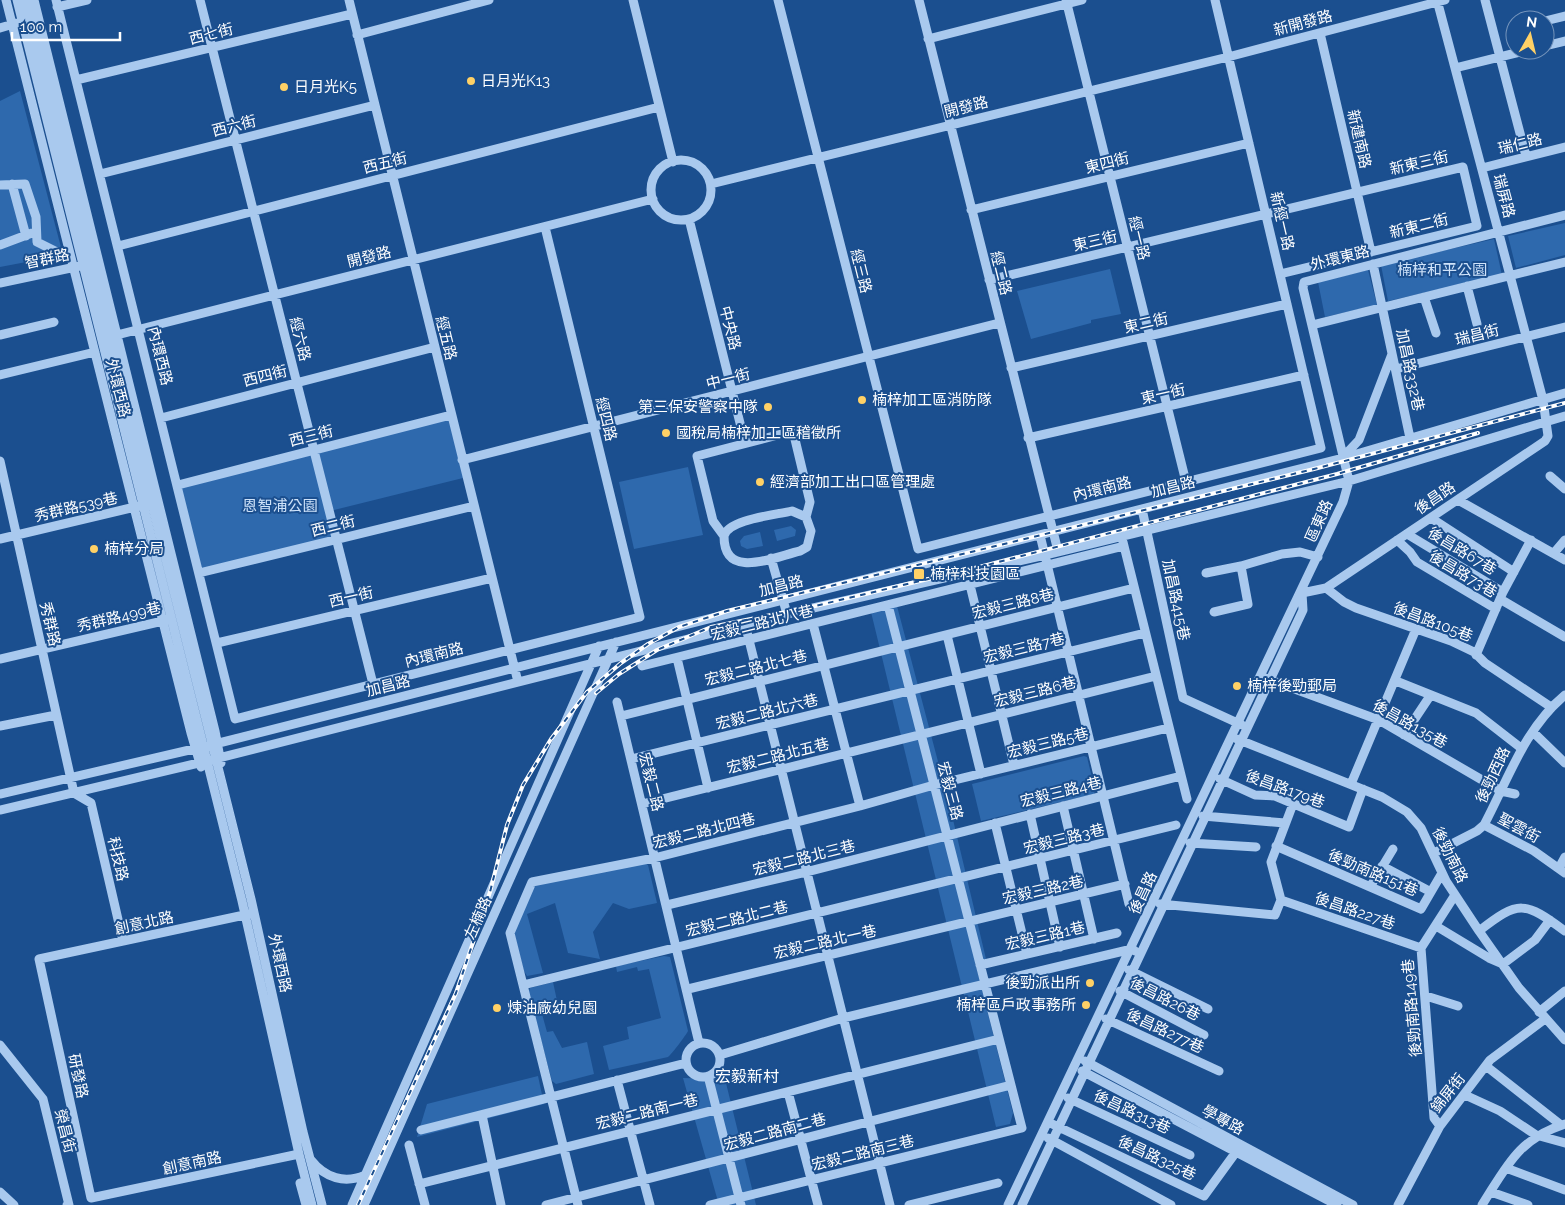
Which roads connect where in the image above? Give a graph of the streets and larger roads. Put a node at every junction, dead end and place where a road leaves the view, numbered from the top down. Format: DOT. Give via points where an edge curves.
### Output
graph roads {
  1 [pos="6,0"];
  2 [pos="18,0"];
  3 [pos="26,0"];
  4 [pos="34,0"];
  5 [pos="87,0"];
  6 [pos="200,0"];
  7 [pos="349,0"];
  8 [pos="633,0"];
  9 [pos="778,0"];
  10 [pos="919,0"];
  11 [pos="1082,0"];
  12 [pos="1215,0"];
  13 [pos="1485,0"];
  14 [pos="484,1"];
  15 [pos="1440,1"];
  16 [pos="1066,2"];
  17 [pos="56,3"];
  18 [pos="1414,4"];
  19 [pos="352,14"];
  20 [pos="31,20"];
  21 [pos="13,24"];
  22 [pos="0,28"];
  23 [pos="1320,33"];
  24 [pos="357,35"];
  25 [pos="928,38"];
  26 [pos="212,48"];
  27 [pos="1505,56"];
  28 [pos="1228,57"];
  29 [pos="1500,57"];
  30 [pos="1455,68"];
  31 [pos="76,80"];
  32 [pos="1089,91"];
  33 [pos="375,105"];
  34 [pos="659,107"];
  35 [pos="950,125"];
  36 [pos="235,140"];
  37 [pos="1249,143"];
  38 [pos="1565,146"];
  39 [pos="1526,156"];
  40 [pos="818,158"];
  41 [pos="673,162"];
  42 [pos="1463,167"];
  43 [pos="1482,168"];
  44 [pos="100,174"];
  45 [pos="392,176"];
  46 [pos="1110,177"];
  47 [pos="12,184"];
  48 [pos="710,184"];
  49 [pos="0,185"];
  50 [pos="1357,192"];
  51 [pos="653,199"];
  52 [pos="971,210"];
  53 [pos="253,211"];
  54 [pos="1266,213"];
  55 [pos="1565,215"];
  56 [pos="689,219"];
  57 [pos="545,226"];
  58 [pos="36,231"];
  59 [pos="1499,232"];
  60 [pos="26,236"];
  61 [pos="0,245"];
  62 [pos="118,246"];
  63 [pos="1127,247"];
  64 [pos="1371,252"];
  65 [pos="63,255"];
  66 [pos="413,260"];
  67 [pos="1565,262"];
  68 [pos="92,264"];
  69 [pos="1373,264"];
  70 [pos="74,268"];
  71 [pos="1280,274"];
  72 [pos="1511,276"];
  73 [pos="989,280"];
  74 [pos="0,284"];
  75 [pos="1467,286"];
  76 [pos="274,295"];
  77 [pos="1424,297"];
  78 [pos="1287,304"];
  79 [pos="1382,307"];
  80 [pos="54,322"];
  81 [pos="999,323"];
  82 [pos="1477,324"];
  83 [pos="1312,325"];
  84 [pos="1565,327"];
  85 [pos="139,329"];
  86 [pos="1436,333"];
  87 [pos="0,335"];
  88 [pos="1150,336"];
  89 [pos="1527,337"];
  90 [pos="105,338"];
  91 [pos="435,347"];
  92 [pos="95,352"];
  93 [pos="1392,354"];
  94 [pos="869,358"];
  95 [pos="1011,368"];
  96 [pos="1396,369"];
  97 [pos="0,375"];
  98 [pos="1304,375"];
  99 [pos="297,382"];
  100 [pos="732,392"];
  101 [pos="1565,393"];
  102 [pos="1543,400"];
  103 [pos="1167,407"];
  104 [pos="451,414"];
  105 [pos="1565,416"];
  106 [pos="161,418"];
  107 [pos="1547,420"];
  108 [pos="594,427"];
  109 [pos="1028,438"];
  110 [pos="1410,438"];
  111 [pos="745,443"];
  112 [pos="1321,448"];
  113 [pos="314,450"];
  114 [pos="1343,458"];
  115 [pos="462,460"];
  116 [pos="0,461"];
  117 [pos="1550,476"];
  118 [pos="1349,481"];
  119 [pos="1186,482"];
  120 [pos="178,485"];
  121 [pos="1565,490"];
  122 [pos="1458,500"];
  123 [pos="147,504"];
  124 [pos="474,506"];
  125 [pos="1142,509"];
  126 [pos="1048,516"];
  127 [pos="806,517"];
  128 [pos="1431,518"];
  129 [pos="1147,529"];
  130 [pos="1052,532"];
  131 [pos="1040,534"];
  132 [pos="1407,534"];
  133 [pos="16,535"];
  134 [pos="1122,535"];
  135 [pos="724,536"];
  136 [pos="0,539"];
  137 [pos="336,540"];
  138 [pos="1397,540"];
  139 [pos="1531,540"];
  140 [pos="1565,540"];
  141 [pos="1124,546"];
  142 [pos="918,549"];
  143 [pos="1058,551"];
  144 [pos="1554,553"];
  145 [pos="1045,555"];
  146 [pos="1318,557"];
  147 [pos="771,558"];
  148 [pos="1565,560"];
  149 [pos="1047,565"];
  150 [pos="1241,566"];
  151 [pos="1514,572"];
  152 [pos="199,573"];
  153 [pos="1206,573"];
  154 [pos="492,578"];
  155 [pos="970,585"];
  156 [pos="1134,588"];
  157 [pos="1326,588"];
  158 [pos="1302,593"];
  159 [pos="1502,595"];
  160 [pos="784,600"];
  161 [pos="888,605"];
  162 [pos="1057,607"];
  163 [pos="1496,609"];
  164 [pos="354,610"];
  165 [pos="1214,612"];
  166 [pos="788,614"];
  167 [pos="640,617"];
  168 [pos="175,618"];
  169 [pos="745,624"];
  170 [pos="813,624"];
  171 [pos="980,626"];
  172 [pos="1416,629"];
  173 [pos="1145,633"];
  174 [pos="947,635"];
  175 [pos="1565,636"];
  176 [pos="749,640"];
  177 [pos="616,642"];
  178 [pos="216,643"];
  179 [pos="599,646"];
  180 [pos="899,647"];
  181 [pos="42,650"];
  182 [pos="510,650"];
  183 [pos="1068,652"];
  184 [pos="1476,655"];
  185 [pos="677,658"];
  186 [pos="0,659"];
  187 [pos="608,660"];
  188 [pos="593,663"];
  189 [pos="642,666"];
  190 [pos="824,666"];
  191 [pos="514,668"];
  192 [pos="991,671"];
  193 [pos="1156,676"];
  194 [pos="1265,678"];
  195 [pos="958,679"];
  196 [pos="760,681"];
  197 [pos="1396,681"];
  198 [pos="518,682"];
  199 [pos="373,684"];
  200 [pos="910,691"];
  201 [pos="1565,695"];
  202 [pos="1079,696"];
  203 [pos="1430,696"];
  204 [pos="687,700"];
  205 [pos="617,702"];
  206 [pos="1550,707"];
  207 [pos="835,709"];
  208 [pos="56,715"];
  209 [pos="1002,715"];
  210 [pos="621,716"];
  211 [pos="236,719"];
  212 [pos="1378,720"];
  213 [pos="969,723"];
  214 [pos="1238,723"];
  215 [pos="770,725"];
  216 [pos="0,726"];
  217 [pos="1247,727"];
  218 [pos="1168,728"];
  219 [pos="1533,732"];
  220 [pos="921,735"];
  221 [pos="1404,735"];
  222 [pos="1232,736"];
  223 [pos="1241,741"];
  224 [pos="698,743"];
  225 [pos="207,746"];
  226 [pos="1091,747"];
  227 [pos="1520,748"];
  228 [pos="846,754"];
  229 [pos="631,759"];
  230 [pos="210,760"];
  231 [pos="1565,763"];
  232 [pos="1014,765"];
  233 [pos="782,770"];
  234 [pos="981,774"];
  235 [pos="1181,776"];
  236 [pos="1213,776"];
  237 [pos="70,778"];
  238 [pos="1224,780"];
  239 [pos="1351,784"];
  240 [pos="934,785"];
  241 [pos="708,788"];
  242 [pos="1363,789"];
  243 [pos="1500,791"];
  244 [pos="74,793"];
  245 [pos="0,794"];
  246 [pos="1515,794"];
  247 [pos="1104,796"];
  248 [pos="1187,799"];
  249 [pos="642,804"];
  250 [pos="1293,804"];
  251 [pos="860,806"];
  252 [pos="1063,806"];
  253 [pos="0,810"];
  254 [pos="1196,813"];
  255 [pos="1030,814"];
  256 [pos="1207,817"];
  257 [pos="795,822"];
  258 [pos="995,823"];
  259 [pos="1285,823"];
  260 [pos="1176,825"];
  261 [pos="1484,825"];
  262 [pos="947,835"];
  263 [pos="1183,840"];
  264 [pos="1114,841"];
  265 [pos="1194,844"];
  266 [pos="1276,846"];
  267 [pos="1256,847"];
  268 [pos="1392,849"];
  269 [pos="1073,851"];
  270 [pos="1434,853"];
  271 [pos="1565,857"];
  272 [pos="654,858"];
  273 [pos="1040,859"];
  274 [pos="1382,866"];
  275 [pos="1005,867"];
  276 [pos="1562,871"];
  277 [pos="806,872"];
  278 [pos="1442,873"];
  279 [pos="958,879"];
  280 [pos="1124,884"];
  281 [pos="1370,887"];
  282 [pos="1431,892"];
  283 [pos="1082,894"];
  284 [pos="1455,895"];
  285 [pos="1281,900"];
  286 [pos="1050,902"];
  287 [pos="1154,902"];
  288 [pos="1129,904"];
  289 [pos="667,905"];
  290 [pos="1165,906"];
  291 [pos="1015,910"];
  292 [pos="817,913"];
  293 [pos="250,914"];
  294 [pos="1550,920"];
  295 [pos="968,922"];
  296 [pos="1436,926"];
  297 [pos="1565,931"];
  298 [pos="1479,932"];
  299 [pos="1117,933"];
  300 [pos="1094,939"];
  301 [pos="123,941"];
  302 [pos="1060,947"];
  303 [pos="677,948"];
  304 [pos="1421,948"];
  305 [pos="1132,950"];
  306 [pos="1027,954"];
  307 [pos="828,955"];
  308 [pos="1142,955"];
  309 [pos="39,959"];
  310 [pos="1503,964"];
  311 [pos="980,966"];
  312 [pos="1123,967"];
  313 [pos="1134,972"];
  314 [pos="984,983"];
  315 [pos="523,985"];
  316 [pos="688,988"];
  317 [pos="1113,988"];
  318 [pos="1565,991"];
  319 [pos="1124,993"];
  320 [pos="1426,996"];
  321 [pos="1458,1006"];
  322 [pos="1208,1009"];
  323 [pos="1100,1016"];
  324 [pos="1542,1016"];
  325 [pos="843,1018"];
  326 [pos="1111,1021"];
  327 [pos="1204,1035"];
  328 [pos="999,1039"];
  329 [pos="1565,1040"];
  330 [pos="699,1043"];
  331 [pos="0,1045"];
  332 [pos="720,1055"];
  333 [pos="1080,1058"];
  334 [pos="686,1063"];
  335 [pos="1090,1064"];
  336 [pos="1486,1066"];
  337 [pos="1075,1067"];
  338 [pos="1219,1072"];
  339 [pos="1085,1073"];
  340 [pos="857,1074"];
  341 [pos="708,1076"];
  342 [pos="617,1080"];
  343 [pos="1011,1085"];
  344 [pos="788,1092"];
  345 [pos="1062,1095"];
  346 [pos="1465,1095"];
  347 [pos="552,1098"];
  348 [pos="1072,1100"];
  349 [pos="717,1109"];
  350 [pos="482,1115"];
  351 [pos="869,1122"];
  352 [pos="1048,1122"];
  353 [pos="1563,1125"];
  354 [pos="1440,1126"];
  355 [pos="1060,1127"];
  356 [pos="1022,1128"];
  357 [pos="421,1130"];
  358 [pos="632,1130"];
  359 [pos="1042,1135"];
  360 [pos="1536,1135"];
  361 [pos="800,1139"];
  362 [pos="1054,1141"];
  363 [pos="1565,1143"];
  364 [pos="409,1145"];
  365 [pos="564,1147"];
  366 [pos="1236,1152"];
  367 [pos="298,1154"];
  368 [pos="1190,1154"];
  369 [pos="309,1157"];
  370 [pos="729,1158"];
  371 [pos="879,1163"];
  372 [pos="492,1166"];
  373 [pos="1506,1168"];
  374 [pos="366,1175"];
  375 [pos="644,1180"];
  376 [pos="811,1180"];
  377 [pos="998,1183"];
  378 [pos="419,1184"];
  379 [pos="1565,1190"];
  380 [pos="0,1192"];
  381 [pos="1491,1192"];
  382 [pos="91,1198"];
  383 [pos="577,1201"];
  384 [pos="740,1201"];
  385 [pos="14,1205"];
  386 [pos="67,1205"];
  387 [pos="306,1205"];
  388 [pos="312,1205"];
  389 [pos="322,1205"];
  390 [pos="352,1205"];
  391 [pos="364,1205"];
  392 [pos="425,1205"];
  393 [pos="501,1205"];
  394 [pos="546,1205"];
  395 [pos="650,1205"];
  396 [pos="710,1205"];
  397 [pos="818,1205"];
  398 [pos="890,1205"];
  399 [pos="909,1205"];
  400 [pos="1008,1205"];
  401 [pos="1022,1205"];
  402 [pos="1171,1205"];
  403 [pos="1337,1205"];
  404 [pos="1353,1205"];
  405 [pos="1398,1205"];
  406 [pos="1482,1205"];
  407 [pos="1528,1205"];
  1 -- 21 [label="street, 外環西路"];
  2 -- 20 [label="street, 外環西路"];
  3 -- 20 [label="street, 外環西路"];
  4 -- 20 [label="street, 外環西路"];
  5 -- 17 [label="street"];
  6 -- 26 [label="street, 經六路"];
  7 -- 19 [label="street, 經五路"];
  8 -- 34 [label="street"];
  9 -- 40 [label="street, 經三路"];
  10 -- 25 [label="street, 經二路"];
  11 -- 16 [label="street"];
  12 -- 28 [label="street, 新經一路"];
  13 -- 29 [label="street"];
  14 -- 24 [label="street"];
  15 -- 18 [label="street, 新開發路"];
  15 -- 30 [label="street, 瑞屏路"];
  16 -- 25 [label="street"];
  16 -- 32 [label="street, 經一路"];
  17 -- 31 [label="street, 內環西路"];
  18 -- 23 [label="street, 新開發路"];
  19 -- 24 [label="street, 經五路"];
  19 -- 26 [label="street, 西七街"];
  20 -- 21 [label="street"];
  20 -- 68 [label="street, 外環西路"];
  20 -- 68 [label="street, 外環西路"];
  21 -- 22 [label="street"];
  21 -- 70 [label="street, 外環西路"];
  23 -- 28 [label="street, 新開發路"];
  23 -- 50 [label="street, 新建南路"];
  24 -- 33 [label="street, 經五路"];
  25 -- 35 [label="street, 經二路"];
  26 -- 31 [label="street, 西七街"];
  26 -- 36 [label="street, 經六路"];
  27 -- 29 [label="street"];
  28 -- 32 [label="street, 開發路"];
  28 -- 37 [label="street, 新經一路"];
  29 -- 30 [label="street"];
  29 -- 39 [label="street"];
  30 -- 43 [label="street, 瑞屏路"];
  31 -- 44 [label="street, 內環西路"];
  32 -- 35 [label="street, 開發路"];
  32 -- 46 [label="street, 經一路"];
  33 -- 36 [label="street, 西六街"];
  33 -- 45 [label="street, 經五路"];
  34 -- 41 [label="street"];
  34 -- 45 [label="street, 西五街"];
  35 -- 40 [label="street, 開發路"];
  35 -- 52 [label="street, 經二路"];
  36 -- 44 [label="street, 西六街"];
  36 -- 53 [label="street, 經六路"];
  37 -- 46 [label="street, 東四街"];
  37 -- 54 [label="street, 新經一路"];
  38 -- 39 [label="street, 瑞仁路"];
  39 -- 43 [label="street, 瑞仁路"];
  40 -- 48 [label="street, 開發路"];
  40 -- 94 [label="street, 經三路"];
  41 -- 48 [label="street" via="690,162 698,166"];
  41 -- 51 [label="street" via="662,168 654,179"];
  42 -- 50 [label="street, 新東三街"];
  42 -- 64 [label="street, 新東二街" via="1477,226"];
  43 -- 59 [label="street, 瑞屏路"];
  44 -- 62 [label="street, 內環西路"];
  45 -- 53 [label="street, 西五街"];
  45 -- 66 [label="street, 經五路"];
  46 -- 52 [label="street, 東四街"];
  46 -- 63 [label="street, 經一路"];
  47 -- 49 [label="street"];
  47 -- 58 [label="street" via="25,184 36,217"];
  47 -- 60 [label="street"];
  48 -- 56 [label="street" via="710,197 705,209"];
  50 -- 54 [label="street, 新東三街"];
  50 -- 64 [label="street, 新建南路"];
  51 -- 56 [label="street" via="666,216"];
  51 -- 57 [label="street, 開發路"];
  52 -- 73 [label="street, 經二路"];
  53 -- 62 [label="street, 西五街"];
  53 -- 76 [label="street, 經六路"];
  54 -- 63 [label="street, 東三街"];
  54 -- 71 [label="street, 新經一路"];
  55 -- 59 [label="street, 外環東路"];
  56 -- 100 [label="street, 中央路"];
  57 -- 66 [label="street, 開發路"];
  57 -- 108 [label="street, 經四路"];
  58 -- 60 [label="street"];
  58 -- 65 [label="street" via="37,242"];
  59 -- 69 [label="street, 外環東路"];
  59 -- 72 [label="street, 瑞屏路"];
  60 -- 61 [label="street"];
  62 -- 85 [label="street, 內環西路"];
  63 -- 73 [label="street, 東三街"];
  63 -- 88 [label="street, 經一路"];
  64 -- 71 [label="street, 新東二街"];
  66 -- 76 [label="street, 開發路"];
  66 -- 91 [label="street, 經五路"];
  67 -- 72 [label="street"];
  68 -- 70 [label="street, 智群路"];
  68 -- 90 [label="street, 外環西路"];
  68 -- 90 [label="street, 外環西路"];
  69 -- 79 [label="street, 加昌路332巷"];
  69 -- 83 [label="street, 外環東路" via="1304,282"];
  70 -- 74 [label="street, 智群路"];
  70 -- 90 [label="street, 外環西路"];
  71 -- 78 [label="street, 新經一路"];
  72 -- 75 [label="street"];
  72 -- 89 [label="street, 瑞屏路"];
  73 -- 81 [label="street, 經二路"];
  75 -- 77 [label="street"];
  75 -- 82 [label="street"];
  76 -- 85 [label="street, 開發路"];
  76 -- 99 [label="street, 經六路"];
  77 -- 79 [label="street"];
  77 -- 86 [label="street"];
  78 -- 88 [label="street, 東二街"];
  78 -- 98 [label="street, 新經一路"];
  79 -- 83 [label="street"];
  79 -- 93 [label="street, 加昌路332巷"];
  80 -- 87 [label="street"];
  81 -- 94 [label="street, 中一街"];
  81 -- 95 [label="street, 經二路"];
  83 -- 114 [label="street, 外環東路"];
  84 -- 89 [label="street, 瑞昌街"];
  85 -- 90 [label="street, 開發路"];
  85 -- 106 [label="street, 內環西路"];
  88 -- 95 [label="street, 東二街"];
  88 -- 103 [label="street, 經一路"];
  89 -- 96 [label="street, 瑞昌街"];
  89 -- 102 [label="street, 瑞屏路"];
  90 -- 92 [label="street, 外環西路"];
  90 -- 123 [label="street, 外環西路"];
  90 -- 123 [label="street, 外環西路"];
  91 -- 99 [label="street, 西四街"];
  91 -- 104 [label="street, 經五路"];
  92 -- 97 [label="street"];
  92 -- 123 [label="street, 外環西路"];
  93 -- 96 [label="street, 加昌路332巷"];
  93 -- 114 [label="street" via="1360,440"];
  94 -- 100 [label="street, 中一街"];
  94 -- 142 [label="street, 經三路"];
  95 -- 109 [label="street, 經二路"];
  96 -- 110 [label="street, 加昌路332巷"];
  98 -- 103 [label="street, 東一街"];
  98 -- 112 [label="street, 新經一路"];
  99 -- 106 [label="street, 西四街"];
  99 -- 113 [label="street, 經六路"];
  100 -- 108 [label="street, 中一街"];
  100 -- 111 [label="street, 中央路"];
  101 -- 102 [label="street, 加昌路"];
  102 -- 107 [label="street, 後昌路"];
  102 -- 110 [label="street, 加昌路"];
  103 -- 109 [label="street, 東一街"];
  103 -- 119 [label="street, 經一路"];
  104 -- 113 [label="street, 西三街"];
  104 -- 115 [label="street, 經五路"];
  105 -- 107 [label="street, 加昌路"];
  106 -- 120 [label="street, 內環西路"];
  107 -- 118 [label="street, 加昌路"];
  107 -- 122 [label="street, 後昌路" via="1548,436 1545,441"];
  108 -- 115 [label="street, 中一街"];
  108 -- 167 [label="street, 經四路"];
  109 -- 126 [label="street, 經二路"];
  110 -- 114 [label="street, 加昌路"];
  111 -- 127 [label="street" via="793,431 810,502"];
  111 -- 135 [label="street" via="697,456 712,522"];
  112 -- 119 [label="street, 內環南路"];
  113 -- 120 [label="street, 西三街"];
  113 -- 137 [label="street, 經六路"];
  114 -- 118 [label="street"];
  114 -- 125 [label="street, 加昌路"];
  115 -- 124 [label="street, 經五路"];
  116 -- 133 [label="street, 秀群路"];
  117 -- 121 [label="street"];
  118 -- 129 [label="street, 加昌路"];
  118 -- 146 [label="street, 區東路" via="1342,506"];
  119 -- 126 [label="street, 內環南路"];
  120 -- 152 [label="street, 內環西路"];
  122 -- 128 [label="street, 後昌路"];
  122 -- 139 [label="street"];
  123 -- 133 [label="street, 秀群路539巷"];
  123 -- 168 [label="street, 外環西路"];
  123 -- 168 [label="street, 外環西路"];
  124 -- 137 [label="street, 西二街"];
  124 -- 154 [label="street, 經五路"];
  125 -- 129 [label="street, 加昌路415巷"];
  125 -- 130 [label="street, 加昌路"];
  126 -- 130 [label="street, 經二路"];
  126 -- 142 [label="street, 內環南路"];
  127 -- 135 [label="street" via="792,511 739,522 728,527"];
  127 -- 147 [label="street" via="811,531 807,547"];
  128 -- 132 [label="street, 後昌路"];
  128 -- 151 [label="street"];
  129 -- 134 [label="street, 加昌路"];
  129 -- 214 [label="street, 加昌路415巷" via="1183,698"];
  130 -- 131 [label="street, 加昌路"];
  130 -- 143 [label="street, 經二路"];
  131 -- 145 [label="street"];
  131 -- 160 [label="street, 加昌路"];
  132 -- 138 [label="street, 後昌路"];
  132 -- 159 [label="street, 後昌路67巷"];
  133 -- 136 [label="street, 秀群路539巷"];
  133 -- 181 [label="street, 秀群路"];
  134 -- 141 [label="street"];
  134 -- 143 [label="street, 加昌路"];
  135 -- 147 [label="street" via="732,560 749,563"];
  137 -- 152 [label="street, 西二街"];
  137 -- 164 [label="street, 經六路"];
  138 -- 157 [label="street, 後昌路"];
  138 -- 163 [label="street, 後昌路73巷" via="1417,562"];
  139 -- 144 [label="street"];
  139 -- 151 [label="street"];
  140 -- 144 [label="street"];
  141 -- 149 [label="street, 宏毅二路北八巷"];
  141 -- 156 [label="street"];
  143 -- 145 [label="street, 加昌路"];
  144 -- 148 [label="street"];
  145 -- 149 [label="street"];
  145 -- 166 [label="street, 加昌路"];
  146 -- 150 [label="street" via="1300,552 1282,554"];
  146 -- 158 [label="street, 區東路"];
  147 -- 160 [label="street"];
  149 -- 155 [label="street, 宏毅二路北八巷"];
  149 -- 162 [label="street"];
  150 -- 153 [label="street"];
  150 -- 165 [label="street" via="1248,604"];
  151 -- 159 [label="street"];
  152 -- 178 [label="street, 內環西路"];
  154 -- 164 [label="street, 西一街"];
  154 -- 182 [label="street, 經五路"];
  155 -- 161 [label="street, 宏毅二路北八巷"];
  155 -- 171 [label="street"];
  156 -- 162 [label="street, 宏毅三路8巷"];
  156 -- 173 [label="street"];
  157 -- 158 [label="street, 後昌路"];
  157 -- 172 [label="street, 後昌路105巷" via="1356,608"];
  158 -- 194 [label="street, 後昌路"];
  159 -- 163 [label="street"];
  159 -- 175 [label="street, 後昌路67巷"];
  160 -- 166 [label="street"];
  160 -- 177 [label="street, 加昌路"];
  161 -- 170 [label="street, 宏毅二路北八巷"];
  161 -- 180 [label="street, 宏毅三路"];
  162 -- 171 [label="street, 宏毅三路8巷"];
  162 -- 183 [label="street"];
  163 -- 184 [label="street"];
  164 -- 178 [label="street, 西一街"];
  164 -- 199 [label="street, 經六路"];
  166 -- 169 [label="street, 加昌路"];
  167 -- 182 [label="street, 內環南路"];
  168 -- 181 [label="street, 秀群路499巷"];
  168 -- 225 [label="street, 外環西路"];
  168 -- 225 [label="street, 外環西路"];
  169 -- 176 [label="street"];
  169 -- 187 [label="street, 加昌路"];
  170 -- 176 [label="street, 宏毅二路北八巷"];
  170 -- 190 [label="street"];
  171 -- 174 [label="street, 宏毅三路8巷"];
  171 -- 192 [label="street"];
  172 -- 184 [label="street, 後昌路105巷" via="1451,641"];
  172 -- 197 [label="street"];
  173 -- 183 [label="street, 宏毅三路7巷"];
  173 -- 193 [label="street"];
  174 -- 180 [label="street, 宏毅三路8巷"];
  174 -- 195 [label="street"];
  176 -- 185 [label="street, 宏毅二路北八巷"];
  176 -- 196 [label="street"];
  177 -- 179 [label="street, 加昌路"];
  177 -- 187 [label="street, 左楠路"];
  178 -- 211 [label="street, 內環西路"];
  179 -- 188 [label="street, 左楠路"];
  179 -- 191 [label="street, 加昌路"];
  180 -- 190 [label="street, 宏毅二路北七巷"];
  180 -- 200 [label="street, 宏毅三路"];
  181 -- 186 [label="street, 秀群路499巷"];
  181 -- 208 [label="street, 秀群路"];
  182 -- 191 [label="street, 經五路"];
  182 -- 199 [label="street, 內環南路"];
  183 -- 192 [label="street, 宏毅三路7巷"];
  183 -- 202 [label="street"];
  184 -- 206 [label="street, 後昌路105巷"];
  185 -- 189 [label="street, 宏毅二路北八巷"];
  185 -- 204 [label="street"];
  187 -- 188 [label="street, 加昌路"];
  187 -- 391 [label="street, 左楠路"];
  188 -- 198 [label="street, 加昌路"];
  188 -- 374 [label="street, 左楠路"];
  190 -- 196 [label="street, 宏毅二路北七巷"];
  190 -- 207 [label="street"];
  191 -- 198 [label="street, 經五路"];
  191 -- 225 [label="street, 加昌路"];
  192 -- 195 [label="street, 宏毅三路7巷"];
  192 -- 209 [label="street"];
  193 -- 202 [label="street, 宏毅三路6巷"];
  193 -- 218 [label="street"];
  194 -- 212 [label="street, 後昌路135巷"];
  194 -- 214 [label="street, 後昌路"];
  194 -- 217 [label="street, 後昌路"];
  195 -- 200 [label="street, 宏毅三路7巷"];
  195 -- 213 [label="street"];
  196 -- 204 [label="street, 宏毅二路北七巷"];
  196 -- 215 [label="street"];
  197 -- 203 [label="street"];
  197 -- 212 [label="street"];
  198 -- 230 [label="street, 加昌路"];
  199 -- 211 [label="street, 內環南路"];
  200 -- 207 [label="street, 宏毅二路北六巷"];
  200 -- 220 [label="street, 宏毅三路"];
  201 -- 206 [label="street, 後勁西路"];
  202 -- 209 [label="street, 宏毅三路6巷"];
  202 -- 226 [label="street"];
  203 -- 221 [label="street"];
  203 -- 227 [label="street" via="1476,713"];
  204 -- 210 [label="street, 宏毅二路北七巷"];
  204 -- 224 [label="street"];
  205 -- 210 [label="street, 宏毅二路"];
  206 -- 219 [label="street, 後勁西路"];
  207 -- 215 [label="street, 宏毅二路北六巷"];
  207 -- 228 [label="street"];
  208 -- 216 [label="street"];
  208 -- 237 [label="street, 秀群路"];
  209 -- 213 [label="street, 宏毅三路6巷"];
  209 -- 232 [label="street"];
  210 -- 229 [label="street, 宏毅二路"];
  212 -- 221 [label="street, 後昌路135巷"];
  212 -- 239 [label="street"];
  213 -- 220 [label="street, 宏毅三路6巷"];
  213 -- 234 [label="street"];
  214 -- 217 [label="street"];
  214 -- 222 [label="street, 後昌路"];
  215 -- 224 [label="street, 宏毅二路北六巷"];
  215 -- 233 [label="street"];
  217 -- 223 [label="street, 後昌路"];
  218 -- 226 [label="street, 宏毅三路5巷"];
  218 -- 235 [label="street"];
  219 -- 227 [label="street, 後勁西路"];
  219 -- 231 [label="street"];
  220 -- 228 [label="street, 宏毅二路北五巷"];
  220 -- 240 [label="street, 宏毅三路"];
  221 -- 243 [label="street, 後昌路135巷"];
  222 -- 223 [label="street, 後勁南路"];
  222 -- 236 [label="street, 後昌路"];
  223 -- 238 [label="street, 後昌路"];
  223 -- 239 [label="street, 後勁南路"];
  224 -- 229 [label="street, 宏毅二路北六巷"];
  224 -- 241 [label="street"];
  225 -- 230 [label="street, 外環西路"];
  225 -- 230 [label="street, 外環西路"];
  225 -- 237 [label="street, 加昌路"];
  226 -- 232 [label="street, 宏毅三路5巷"];
  226 -- 247 [label="street"];
  227 -- 243 [label="street, 後勁西路"];
  228 -- 233 [label="street, 宏毅二路北五巷"];
  228 -- 251 [label="street"];
  229 -- 249 [label="street, 宏毅二路"];
  230 -- 244 [label="street, 加昌路"];
  230 -- 293 [label="street, 外環西路" via="210,779"];
  230 -- 293 [label="street, 外環西路" via="220,776"];
  232 -- 234 [label="street, 宏毅三路5巷"];
  233 -- 241 [label="street, 宏毅二路北五巷"];
  233 -- 257 [label="street"];
  234 -- 240 [label="street, 宏毅三路5巷"];
  235 -- 247 [label="street, 宏毅三路4巷"];
  235 -- 248 [label="street"];
  236 -- 238 [label="street, 後昌路179巷"];
  236 -- 254 [label="street, 後昌路"];
  237 -- 244 [label="street, 秀群路"];
  237 -- 245 [label="street, 加昌路"];
  238 -- 250 [label="street, 後昌路179巷" via="1255,795 1275,796"];
  238 -- 256 [label="street, 後昌路"];
  239 -- 242 [label="street, 後勁南路"];
  240 -- 251 [label="street, 宏毅二路北四巷"];
  240 -- 262 [label="street, 宏毅三路"];
  241 -- 249 [label="street, 宏毅二路北五巷"];
  242 -- 250 [label="street, 後昌路179巷" via="1349,827"];
  242 -- 270 [label="street, 後勁南路" via="1407,812 1421,828"];
  243 -- 246 [label="street, 後昌路135巷"];
  243 -- 261 [label="street, 後勁西路"];
  244 -- 253 [label="street, 加昌路"];
  244 -- 301 [label="street, 科技路" via="91,802"];
  247 -- 252 [label="street, 宏毅三路4巷"];
  247 -- 264 [label="street"];
  249 -- 272 [label="street, 宏毅二路"];
  250 -- 259 [label="street"];
  251 -- 257 [label="street, 宏毅二路北四巷"];
  252 -- 255 [label="street, 宏毅三路4巷"];
  252 -- 269 [label="street"];
  254 -- 256 [label="street"];
  254 -- 263 [label="street, 後昌路"];
  255 -- 258 [label="street, 宏毅三路4巷"];
  255 -- 273 [label="street"];
  256 -- 259 [label="street"];
  256 -- 265 [label="street, 後昌路"];
  257 -- 272 [label="street, 宏毅二路北四巷"];
  257 -- 277 [label="street"];
  258 -- 262 [label="street, 宏毅三路4巷"];
  258 -- 275 [label="street"];
  259 -- 266 [label="street"];
  260 -- 264 [label="street, 宏毅三路3巷"];
  261 -- 270 [label="street, 後勁西路"];
  261 -- 276 [label="street, 聖雲街" via="1534,850"];
  262 -- 277 [label="street, 宏毅二路北三巷"];
  262 -- 279 [label="street, 宏毅三路"];
  263 -- 265 [label="street"];
  263 -- 287 [label="street, 後昌路"];
  264 -- 269 [label="street, 宏毅三路3巷"];
  264 -- 280 [label="street"];
  265 -- 267 [label="street"];
  265 -- 290 [label="street, 後昌路"];
  266 -- 281 [label="street, 後勁南路151巷"];
  266 -- 285 [label="street" via="1271,862"];
  268 -- 274 [label="street"];
  269 -- 273 [label="street, 宏毅三路3巷"];
  269 -- 283 [label="street"];
  270 -- 278 [label="street, 後勁南路"];
  271 -- 276 [label="street"];
  272 -- 289 [label="street, 宏毅二路"];
  272 -- 315 [label="street, 宏毅二路北四巷" via="532,882 510,933"];
  273 -- 275 [label="street, 宏毅三路3巷"];
  273 -- 286 [label="street"];
  274 -- 281 [label="street"];
  274 -- 282 [label="street"];
  275 -- 279 [label="street, 宏毅三路3巷"];
  275 -- 291 [label="street"];
  277 -- 289 [label="street, 宏毅二路北三巷"];
  277 -- 292 [label="street"];
  278 -- 282 [label="street, 後勁南路151巷"];
  278 -- 284 [label="street, 後勁南路"];
  279 -- 292 [label="street, 宏毅二路北二巷"];
  279 -- 295 [label="street, 宏毅三路"];
  280 -- 283 [label="street, 宏毅三路2巷"];
  280 -- 288 [label="street"];
  281 -- 282 [label="street, 後勁南路151巷" via="1421,909"];
  283 -- 286 [label="street, 宏毅三路2巷"];
  283 -- 300 [label="street"];
  284 -- 296 [label="street, 後勁南路149巷"];
  284 -- 298 [label="street, 後勁南路"];
  285 -- 290 [label="street" via="1275,915"];
  285 -- 304 [label="street, 後昌路227巷"];
  286 -- 291 [label="street, 宏毅三路2巷"];
  286 -- 302 [label="street"];
  287 -- 290 [label="street"];
  287 -- 305 [label="street, 後昌路"];
  289 -- 303 [label="street, 宏毅二路"];
  290 -- 308 [label="street, 後昌路"];
  291 -- 295 [label="street, 宏毅三路2巷"];
  291 -- 306 [label="street"];
  292 -- 303 [label="street, 宏毅二路北二巷"];
  292 -- 307 [label="street"];
  293 -- 301 [label="street, 創意北路"];
  293 -- 367 [label="street, 外環西路"];
  293 -- 369 [label="street, 外環西路"];
  294 -- 297 [label="street"];
  294 -- 298 [label="street" via="1532,910 1510,909"];
  294 -- 310 [label="street" via="1535,940"];
  295 -- 307 [label="street, 宏毅二路北一巷"];
  295 -- 311 [label="street, 宏毅三路"];
  296 -- 304 [label="street, 後勁南路149巷"];
  296 -- 310 [label="street"];
  298 -- 310 [label="street, 後勁南路"];
  299 -- 300 [label="street, 宏毅三路1巷"];
  300 -- 302 [label="street, 宏毅三路1巷"];
  301 -- 309 [label="street, 創意北路"];
  302 -- 306 [label="street, 宏毅三路1巷"];
  303 -- 315 [label="street, 宏毅二路北二巷"];
  303 -- 316 [label="street, 宏毅二路"];
  304 -- 320 [label="street, 後勁南路149巷"];
  305 -- 308 [label="street"];
  305 -- 312 [label="street, 後昌路"];
  305 -- 314 [label="street"];
  306 -- 311 [label="street, 宏毅三路1巷"];
  307 -- 316 [label="street, 宏毅二路北一巷"];
  307 -- 325 [label="street"];
  308 -- 313 [label="street, 後昌路"];
  309 -- 382 [label="street, 研發路"];
  310 -- 324 [label="street, 後勁南路"];
  311 -- 314 [label="street, 宏毅三路"];
  312 -- 313 [label="street"];
  312 -- 317 [label="street, 後昌路"];
  313 -- 319 [label="street, 後昌路"];
  313 -- 322 [label="street"];
  314 -- 325 [label="street"];
  314 -- 328 [label="street, 宏毅三路"];
  315 -- 347 [label="street"];
  316 -- 330 [label="street, 宏毅二路"];
  317 -- 319 [label="street, 後昌路26巷"];
  317 -- 323 [label="street, 後昌路"];
  318 -- 324 [label="street, 錦屏街"];
  319 -- 326 [label="street, 後昌路"];
  319 -- 327 [label="street, 後昌路26巷"];
  320 -- 321 [label="street"];
  320 -- 354 [label="street, 後勁南路149巷" via="1434,1118"];
  323 -- 326 [label="street, 後昌路277巷"];
  323 -- 333 [label="street, 後昌路"];
  324 -- 329 [label="street, 後勁南路"];
  324 -- 336 [label="street, 錦屏街"];
  325 -- 332 [label="street"];
  325 -- 340 [label="street"];
  326 -- 335 [label="street, 後昌路"];
  326 -- 338 [label="street, 後昌路277巷"];
  328 -- 340 [label="street, 宏毅二路南一巷"];
  328 -- 343 [label="street, 宏毅三路"];
  330 -- 332 [label="street" via="713,1045"];
  330 -- 334 [label="street" via="687,1052"];
  331 -- 386 [label="street, 榮昌街" via="43,1100"];
  332 -- 341 [label="street" via="719,1065"];
  333 -- 335 [label="street, 學專路"];
  333 -- 337 [label="street, 後昌路"];
  334 -- 341 [label="street" via="696,1076"];
  334 -- 342 [label="street"];
  335 -- 339 [label="street, 後昌路"];
  335 -- 404 [label="street, 學專路"];
  336 -- 346 [label="street, 錦屏街"];
  336 -- 353 [label="street"];
  337 -- 339 [label="street, 學專路"];
  337 -- 345 [label="street, 後昌路"];
  339 -- 348 [label="street, 後昌路"];
  339 -- 366 [label="street, 學專路"];
  340 -- 344 [label="street, 宏毅二路南一巷"];
  340 -- 351 [label="street"];
  341 -- 349 [label="street"];
  342 -- 347 [label="street"];
  342 -- 358 [label="street"];
  343 -- 351 [label="street, 宏毅二路南二巷"];
  343 -- 356 [label="street, 宏毅三路"];
  344 -- 349 [label="street, 宏毅二路南一巷"];
  344 -- 361 [label="street"];
  345 -- 348 [label="street, 後昌路313巷"];
  345 -- 352 [label="street, 後昌路"];
  346 -- 354 [label="street, 錦屏街"];
  346 -- 360 [label="street" via="1500,1111"];
  347 -- 350 [label="street"];
  347 -- 365 [label="street"];
  348 -- 355 [label="street, 後昌路"];
  348 -- 368 [label="street, 後昌路313巷"];
  349 -- 358 [label="street, 宏毅二路南一巷"];
  349 -- 370 [label="street"];
  350 -- 357 [label="street"];
  350 -- 372 [label="street"];
  351 -- 361 [label="street, 宏毅二路南二巷"];
  351 -- 371 [label="street"];
  352 -- 355 [label="street, 後昌路325巷"];
  352 -- 359 [label="street, 後昌路"];
  353 -- 360 [label="street"];
  354 -- 405 [label="street, 錦屏街"];
  355 -- 362 [label="street, 後昌路"];
  355 -- 366 [label="street, 後昌路325巷" via="1204,1196"];
  356 -- 371 [label="street, 宏毅二路南三巷"];
  358 -- 365 [label="street, 宏毅二路南一巷"];
  358 -- 375 [label="street"];
  359 -- 362 [label="street"];
  359 -- 400 [label="street, 後昌路"];
  360 -- 363 [label="street"];
  360 -- 373 [label="street"];
  361 -- 370 [label="street, 宏毅二路南二巷"];
  361 -- 376 [label="street"];
  362 -- 401 [label="street, 後昌路"];
  362 -- 402 [label="street"];
  364 -- 378 [label="street"];
  365 -- 372 [label="street, 宏毅二路南一巷"];
  365 -- 383 [label="street"];
  366 -- 403 [label="street, 學專路"];
  367 -- 382 [label="street, 創意南路"];
  367 -- 387 [label="street, 外環西路" via="295,1164"];
  367 -- 388 [label="street, 外環西路"];
  369 -- 374 [label="street" via="324,1172 340,1180 355,1180"];
  369 -- 389 [label="street, 外環西路"];
  370 -- 375 [label="street, 宏毅二路南二巷"];
  370 -- 384 [label="street"];
  371 -- 376 [label="street, 宏毅二路南三巷"];
  371 -- 398 [label="street"];
  372 -- 378 [label="street, 宏毅二路南一巷"];
  372 -- 393 [label="street"];
  373 -- 379 [label="street"];
  373 -- 381 [label="street"];
  374 -- 390 [label="street, 左楠路"];
  375 -- 383 [label="street, 宏毅二路南二巷"];
  375 -- 395 [label="street"];
  376 -- 384 [label="street, 宏毅二路南三巷"];
  376 -- 397 [label="street"];
  377 -- 399 [label="street"];
  378 -- 392 [label="street"];
  380 -- 385 [label="street"];
  381 -- 406 [label="street"];
  381 -- 407 [label="street"];
  383 -- 394 [label="street, 宏毅二路南二巷"];
  384 -- 396 [label="street, 宏毅二路南三巷"];
}
